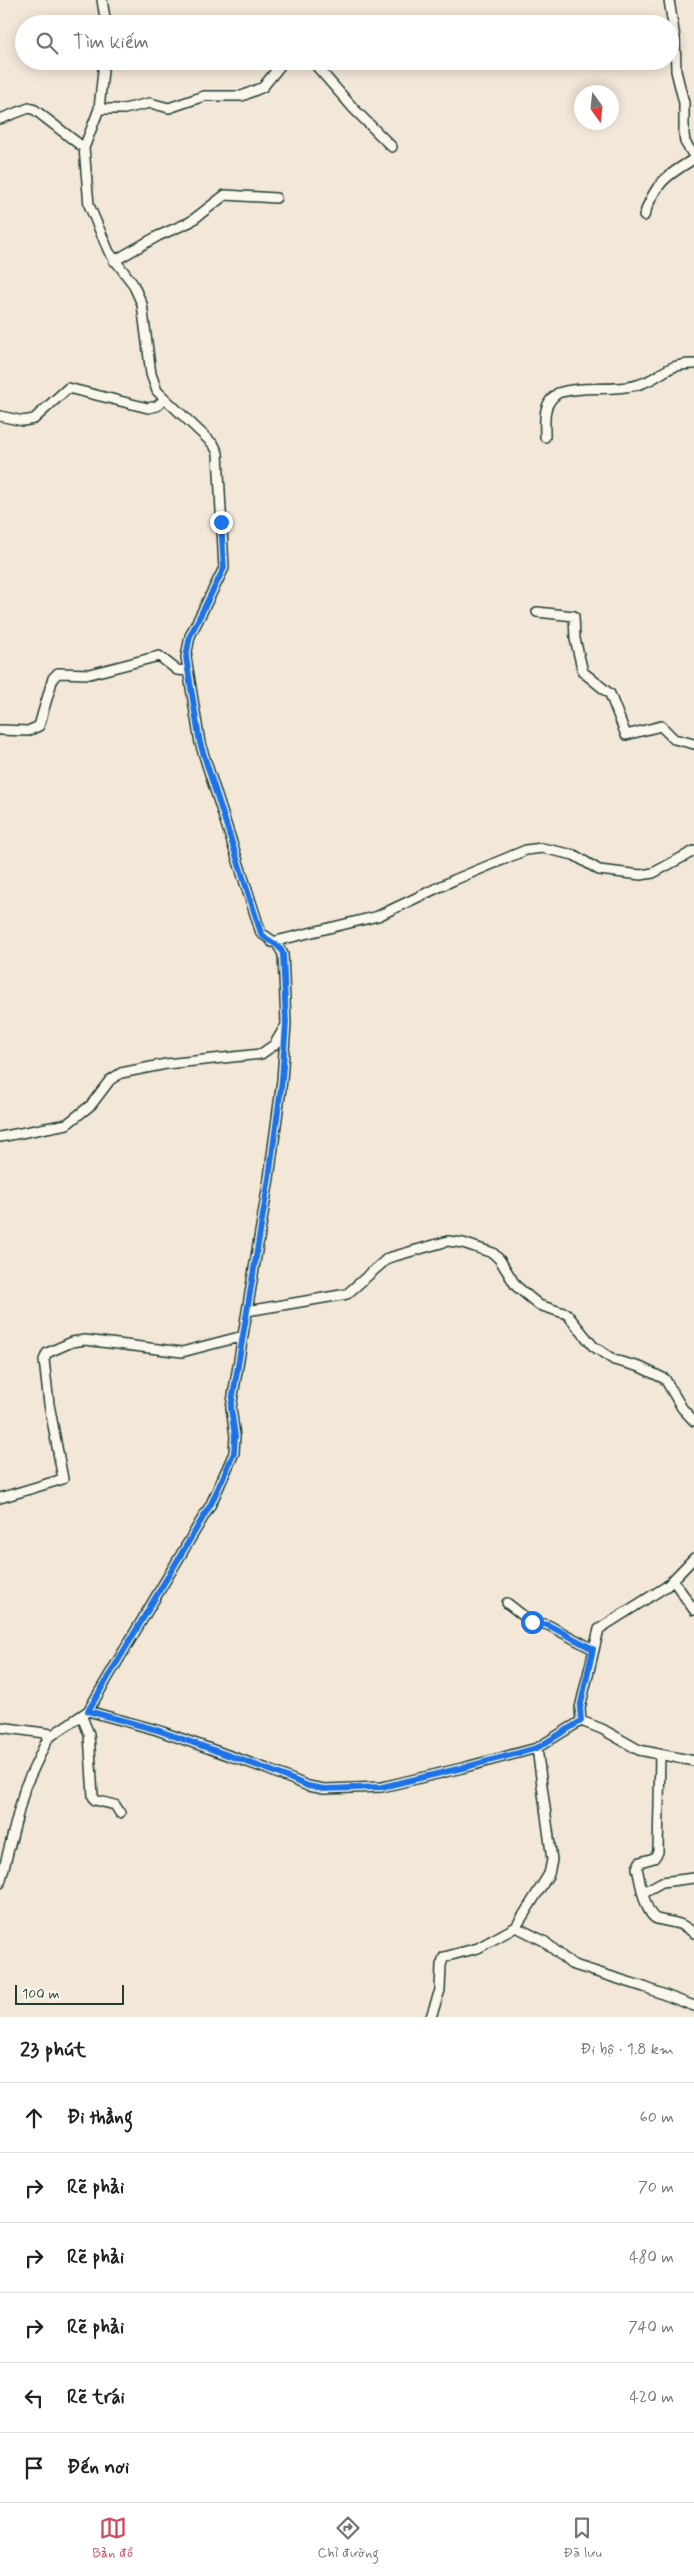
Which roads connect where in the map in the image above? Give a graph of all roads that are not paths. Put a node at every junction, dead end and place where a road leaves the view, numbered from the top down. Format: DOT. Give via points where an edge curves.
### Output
graph roads {
  1 [pos="102,0"];
  2 [pos="669,0"];
  3 [pos="104,15"];
  4 [pos="672,15"];
  5 [pos="103,70"];
  6 [pos="276,70"];
  7 [pos="320,70"];
  8 [pos="676,70"];
  9 [pos="99,109"];
  10 [pos="0,119"];
  11 [pos="392,146"];
  12 [pos="84,148"];
  13 [pos="694,157"];
  14 [pos="276,198"];
  15 [pos="644,216"];
  16 [pos="114,261"];
  17 [pos="694,364"];
  18 [pos="164,400"];
  19 [pos="0,416"];
  20 [pos="545,437"];
  21 [pos="537,612"];
  22 [pos="188,671"];
  23 [pos="0,730"];
  24 [pos="694,744"];
  25 [pos="694,851"];
  26 [pos="272,942"];
  27 [pos="286,1023"];
  28 [pos="0,1137"];
  29 [pos="247,1311"];
  30 [pos="243,1336"];
  31 [pos="694,1421"];
  32 [pos="0,1498"];
  33 [pos="694,1558"];
  34 [pos="673,1580"];
  35 [pos="507,1603"];
  36 [pos="694,1610"];
  37 [pos="593,1649"];
  38 [pos="85,1714"];
  39 [pos="581,1721"];
  40 [pos="0,1727"];
  41 [pos="52,1734"];
  42 [pos="537,1748"];
  43 [pos="660,1755"];
  44 [pos="694,1761"];
  45 [pos="120,1813"];
  46 [pos="694,1878"];
  47 [pos="0,1883"];
  48 [pos="644,1892"];
  49 [pos="516,1927"];
  50 [pos="694,1933"];
  51 [pos="694,2006"];
  52 [pos="431,2017"];
  1 -- 3 [label="street"];
  2 -- 4 [label="street"];
  5 -- 9 [label="street"];
  6 -- 9 [label="street" via="263,86 242,96 204,96 169,108 150,103 124,109"];
  7 -- 11 [label="street"];
  8 -- 13 [label="street" via="684,103 685,142"];
  9 -- 12 [label="street"];
  10 -- 12 [label="street" via="29,108 35,110"];
  12 -- 16 [label="street" via="89,205"];
  13 -- 15 [label="street" via="665,177 649,198"];
  14 -- 16 [label="street" via="225,195 190,222"];
  16 -- 18 [label="street" via="133,284 142,304 151,374"];
  17 -- 20 [label="street" via="673,366 637,385 558,393 545,410"];
  18 -- 19 [label="street" via="158,406 148,408 68,388 34,419 23,421"];
  18 -- 22 [label="street" via="214,445 220,462 224,568 190,636 186,657"];
  21 -- 24 [label="street" via="574,616 575,639 583,672 610,694 626,735 661,726 674,739"];
  22 -- 23 [label="street" via="177,670 159,656 90,674 58,672 52,678 39,726 28,731"];
  22 -- 26 [label="street" via="200,743 261,933"];
  25 -- 26 [label="street" via="653,873 641,875 599,870 566,853 542,848 526,850 378,916"];
  26 -- 27 [label="street" via="283,954"];
  27 -- 28 [label="street" via="274,1045 261,1054 166,1064 121,1073 110,1080 91,1105 67,1124"];
  27 -- 29 [label="street" via="269,1178"];
  29 -- 30 [label="street"];
  29 -- 31 [label="street" via="339,1296 358,1286 388,1258 448,1241 463,1242 493,1253 516,1286 539,1305 567,1314 593,1346 614,1360 640,1367 665,1379"];
  30 -- 32 [label="street" via="182,1352 85,1340 47,1353 44,1360 49,1404 64,1479"];
  30 -- 38 [label="street" via="231,1408 234,1453 207,1512"];
  33 -- 34 [label="street"];
  34 -- 36 [label="street"];
  34 -- 37 [label="street" via="602,1626"];
  35 -- 37 [label="street" via="530,1620 548,1625"];
  37 -- 39 [label="street" via="580,1708"];
  38 -- 41 [label="street"];
  38 -- 42 [label="street" via="157,1730 308,1786 324,1789 391,1786"];
  38 -- 45 [label="street" via="93,1796 95,1800 115,1804"];
  39 -- 42 [label="street"];
  39 -- 43 [label="street" via="639,1750"];
  40 -- 41 [label="street"];
  41 -- 47 [label="street" via="25,1787"];
  42 -- 49 [label="street" via="552,1860 548,1874"];
  43 -- 44 [label="street"];
  43 -- 48 [label="street" via="658,1852 654,1858 640,1862 637,1868"];
  46 -- 48 [label="street" via="662,1882"];
  48 -- 50 [label="street" via="653,1917 683,1924"];
  49 -- 51 [label="street" via="544,1941 571,1964"];
  49 -- 52 [label="street" via="478,1948 444,1957 440,1990"];
}
